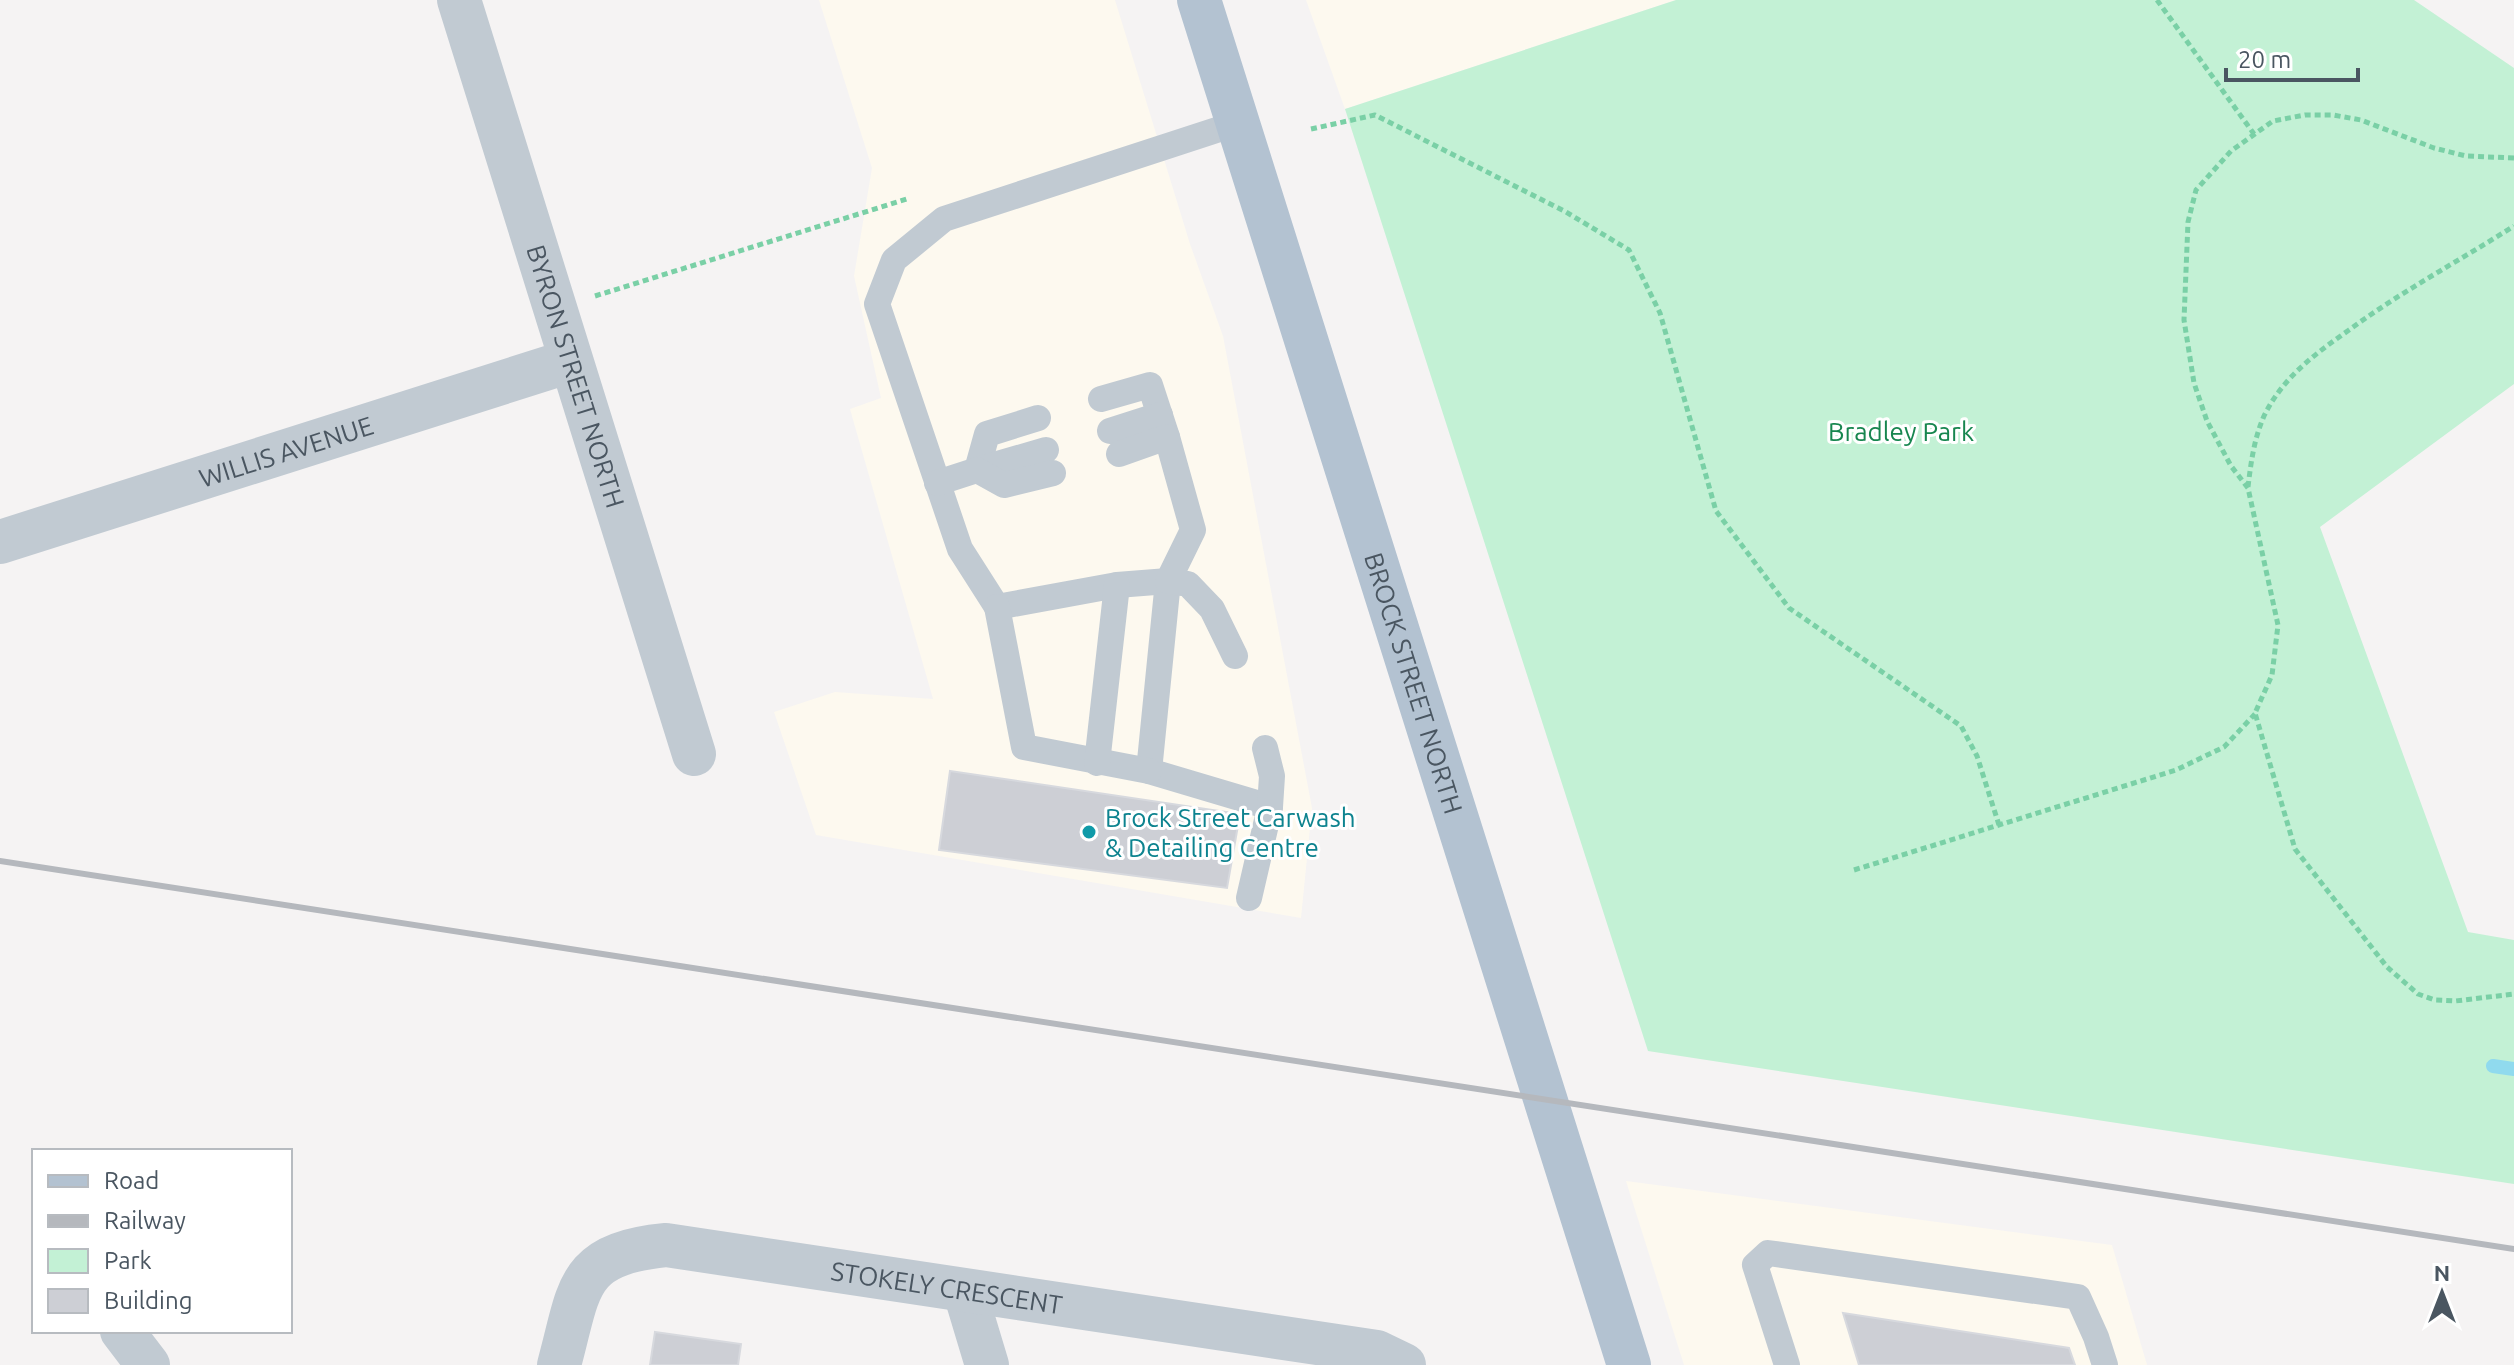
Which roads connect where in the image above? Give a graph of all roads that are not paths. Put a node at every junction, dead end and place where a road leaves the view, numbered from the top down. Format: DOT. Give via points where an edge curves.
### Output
graph roads {
  1 [pos="459,0"];
  2 [pos="1199,0"];
  3 [pos="1238,123"];
  4 [pos="570,361"];
  5 [pos="1101,399"];
  6 [pos="1038,418"];
  7 [pos="1164,426"];
  8 [pos="1114,442"];
  9 [pos="1050,462"];
  10 [pos="977,470"];
  11 [pos="937,483"];
  12 [pos="0,542"];
  13 [pos="1168,581"];
  14 [pos="1117,585"];
  15 [pos="997,607"];
  16 [pos="1235,656"];
  17 [pos="1265,748"];
  18 [pos="694,754"];
  19 [pos="1097,763"];
  20 [pos="1149,771"];
  21 [pos="1270,807"];
  22 [pos="1249,898"];
  23 [pos="965,1292"];
  24 [pos="124,1333"];
  25 [pos="148,1365"];
  26 [pos="559,1365"];
  27 [pos="987,1365"];
  28 [pos="1404,1365"];
  29 [pos="1629,1365"];
  30 [pos="1787,1365"];
  31 [pos="2105,1365"];
  1 -- 4 [label="street, BYRON STREET NORTH"];
  2 -- 3 [label="main road, BROCK STREET NORTH"];
  3 -- 11 [label="lane" via="944,219 894,260 877,304"];
  3 -- 29 [label="main road, BROCK STREET NORTH"];
  4 -- 12 [label="street, WILLIS AVENUE"];
  4 -- 18 [label="street, BYRON STREET NORTH"];
  5 -- 7 [label="lane" via="1150,385"];
  6 -- 10 [label="lane" via="987,434"];
  7 -- 8 [label="lane"];
  7 -- 13 [label="lane" via="1193,530"];
  9 -- 10 [label="lane"];
  10 -- 11 [label="lane"];
  11 -- 15 [label="lane" via="960,549"];
  13 -- 14 [label="lane"];
  13 -- 16 [label="lane" via="1188,584 1212,609"];
  13 -- 20 [label="lane"];
  14 -- 15 [label="lane"];
  14 -- 19 [label="lane"];
  15 -- 19 [label="lane" via="1024,747"];
  17 -- 21 [label="lane" via="1272,776"];
  19 -- 20 [label="lane"];
  20 -- 21 [label="lane"];
  21 -- 22 [label="lane"];
  23 -- 26 [label="street, STOKELY CRESCENT" via="666,1245 633,1248 604,1260 581,1283"];
  23 -- 27 [label="street"];
  23 -- 28 [label="street, STOKELY CRESCENT" via="1377,1352"];
  24 -- 25 [label="street"];
  30 -- 31 [label="lane" via="1755,1265 1768,1253 2078,1297"];
}
